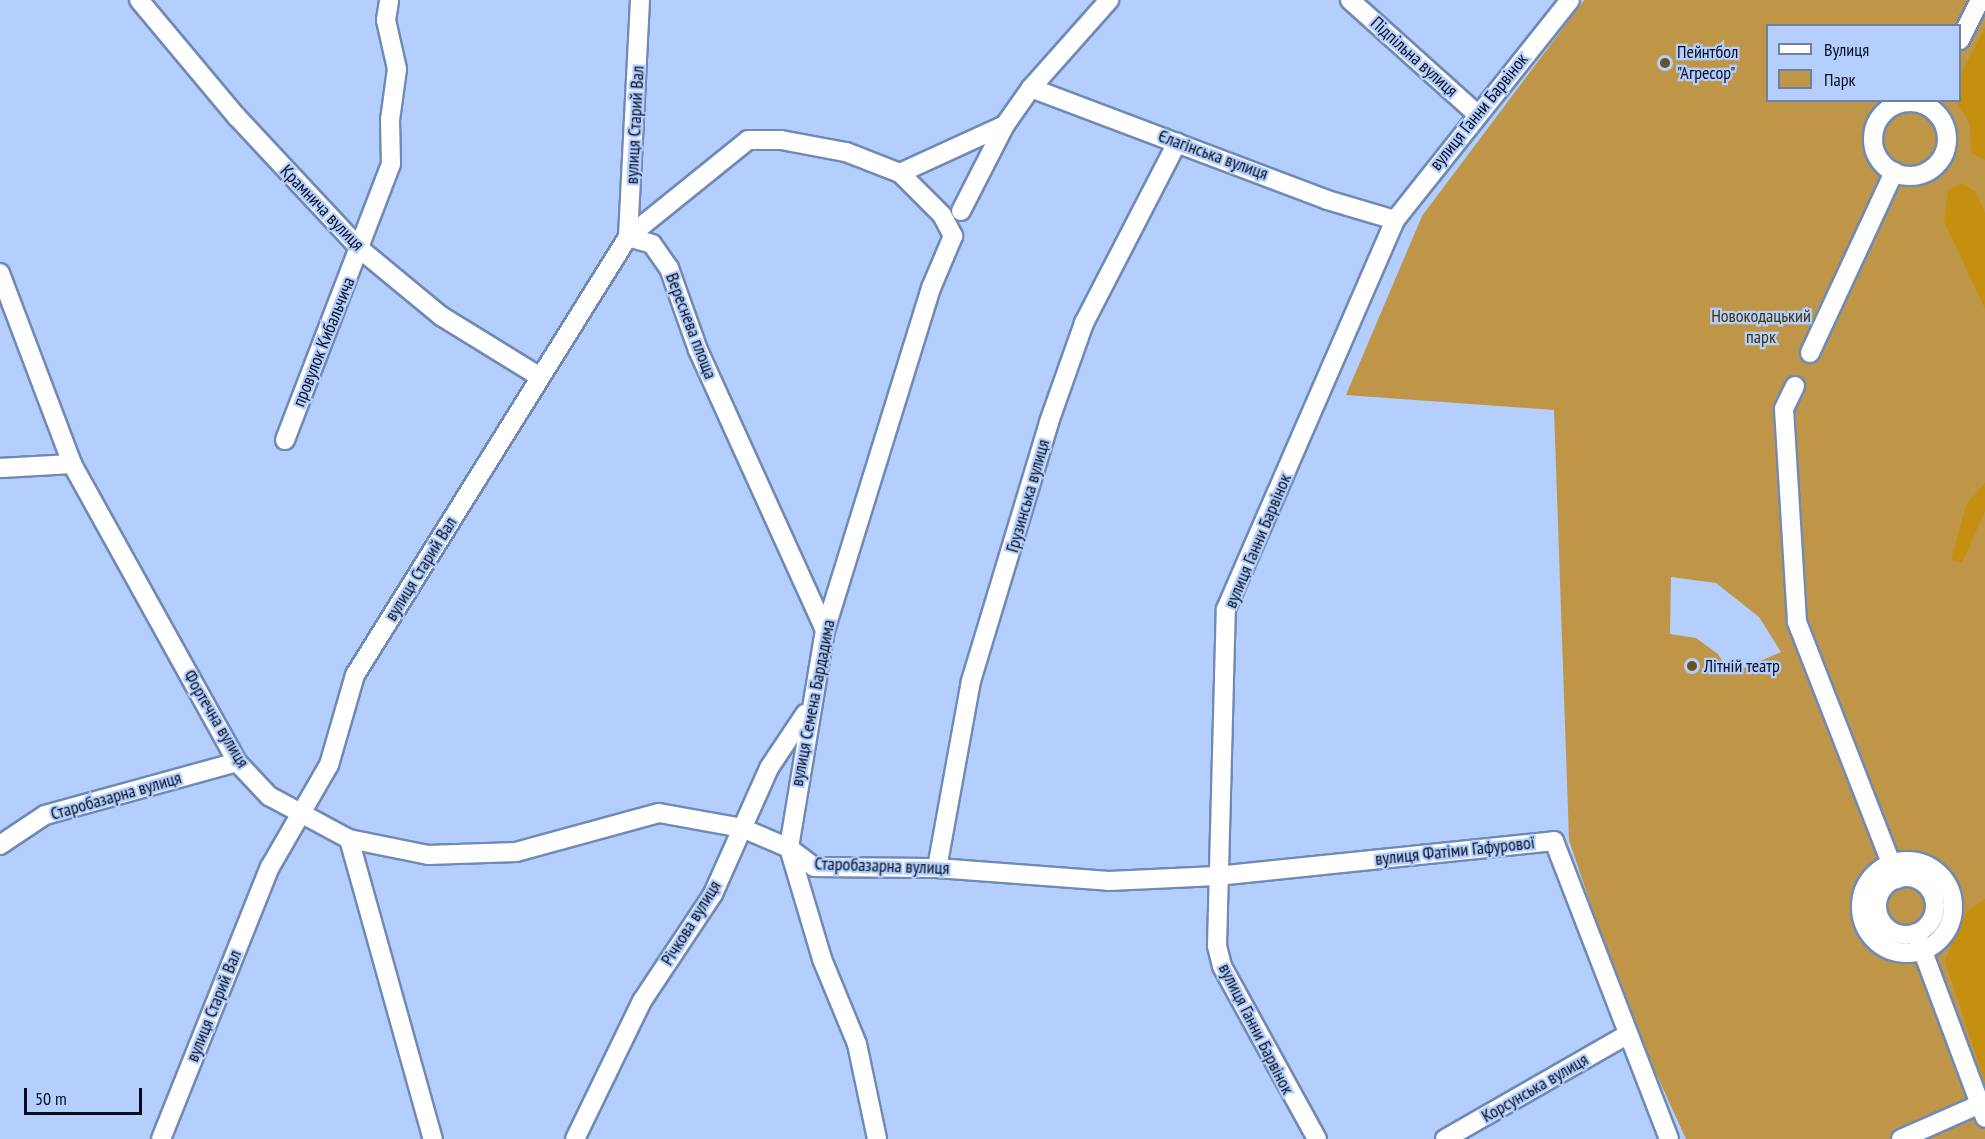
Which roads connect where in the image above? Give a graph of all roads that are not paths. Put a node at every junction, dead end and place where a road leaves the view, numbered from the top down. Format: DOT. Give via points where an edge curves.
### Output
graph roads {
  1 [pos="139,0"];
  2 [pos="389,0"];
  3 [pos="640,0"];
  4 [pos="1109,0"];
  5 [pos="1350,0"];
  6 [pos="1570,0"];
  7 [pos="1980,0"];
  8 [pos="1961,36"];
  9 [pos="1031,88"];
  10 [pos="1906,102"];
  11 [pos="1913,102"];
  12 [pos="1941,109"];
  13 [pos="1477,114"];
  14 [pos="1005,125"];
  15 [pos="1177,143"];
  16 [pos="1894,172"];
  17 [pos="900,173"];
  18 [pos="961,212"];
  19 [pos="1395,220"];
  20 [pos="628,237"];
  21 [pos="360,249"];
  22 [pos="0,273"];
  23 [pos="9,315"];
  24 [pos="1810,353"];
  25 [pos="540,377"];
  26 [pos="1795,386"];
  27 [pos="285,440"];
  28 [pos="72,464"];
  29 [pos="0,468"];
  30 [pos="825,630"];
  31 [pos="808,709"];
  32 [pos="237,762"];
  33 [pos="304,812"];
  34 [pos="742,828"];
  35 [pos="349,839"];
  36 [pos="0,844"];
  37 [pos="789,848"];
  38 [pos="937,868"];
  39 [pos="1893,872"];
  40 [pos="1217,876"];
  41 [pos="1919,941"];
  42 [pos="1625,1036"];
  43 [pos="1984,1108"];
  44 [pos="161,1139"];
  45 [pos="433,1139"];
  46 [pos="575,1139"];
  47 [pos="877,1139"];
  48 [pos="1317,1139"];
  49 [pos="1445,1139"];
  50 [pos="1669,1139"];
  51 [pos="1901,1139"];
  1 -- 21 [label="street, Крамнича вулиця" via="245,126"];
  2 -- 21 [label="street, провулок Кибальчича" via="386,20 397,69 390,120 392,164"];
  3 -- 20 [label="street, вулиця Старий Вал"];
  4 -- 9 [label="street"];
  5 -- 13 [label="street, Підпільна вулиця"];
  6 -- 13 [label="street, вулиця Ганни Барвінок"];
  7 -- 8 [label="street"];
  9 -- 14 [label="street"];
  9 -- 15 [label="street, Єлагінська вулиця"];
  10 -- 16 [label="street" via="1882,114 1874,132 1875,151"];
  11 -- 12 [label="street"];
  12 -- 16 [label="street" via="1947,146 1938,163 1923,173"];
  13 -- 19 [label="street, вулиця Ганни Барвінок"];
  14 -- 17 [label="street"];
  14 -- 18 [label="street"];
  15 -- 19 [label="street, Єлагінська вулиця"];
  15 -- 38 [label="street, Грузинська вулиця" via="1084,323 1049,422 971,681 954,752"];
  16 -- 24 [label="street"];
  17 -- 20 [label="street" via="846,152 748,140"];
  17 -- 30 [label="street, вулиця Семена Бардадима" via="942,215 953,236 931,288"];
  19 -- 40 [label="street, вулиця Ганни Барвінок" via="1226,609"];
  20 -- 25 [label="street, вулиця Старий Вал"];
  20 -- 30 [label="street, Вереснева площа" via="652,244 669,268 698,350"];
  21 -- 25 [label="street, Крамнича вулиця" via="441,316"];
  21 -- 27 [label="street, провулок Кибальчича"];
  22 -- 23 [label="street, Фортечна вулиця"];
  23 -- 28 [label="street, Фортечна вулиця"];
  25 -- 33 [label="street, вулиця Старий Вал" via="355,675 329,765"];
  26 -- 39 [label="street" via="1784,409 1797,622"];
  28 -- 29 [label="street"];
  28 -- 32 [label="street, Фортечна вулиця"];
  30 -- 31 [label="street, вулиця Семена Бардадима"];
  31 -- 34 [label="street, Річкова вулиця" via="769,768"];
  31 -- 37 [label="street, вулиця Семена Бардадима"];
  32 -- 33 [label="street, Фортечна вулиця" via="269,796"];
  32 -- 36 [label="street, Старобазарна вулиця" via="45,815"];
  33 -- 35 [label="street, Фортечна вулиця"];
  33 -- 44 [label="street, вулиця Старий Вал" via="270,867"];
  34 -- 35 [label="street, Старобазарна вулиця" via="658,813 516,852 428,855"];
  34 -- 37 [label="street, Старобазарна вулиця"];
  34 -- 46 [label="street, Річкова вулиця" via="713,894 642,1001"];
  35 -- 45 [label="street"];
  37 -- 38 [label="street, Старобазарна вулиця" via="814,867"];
  37 -- 47 [label="street, вулиця Семена Бардадима" via="822,959 857,1044"];
  38 -- 40 [label="street, Старобазарна вулиця" via="1109,881"];
  39 -- 41 [label="street" via="1880,894 1872,920"];
  39 -- 41 [label="street" via="1919,880 1942,894"];
  40 -- 42 [label="street, вулиця Фатіми Гафурової" via="1554,841"];
  40 -- 48 [label="street, вулиця Ганни Барвінок" via="1217,946 1222,966"];
  41 -- 43 [label="street"];
  42 -- 49 [label="street, Корсунська вулиця"];
  42 -- 50 [label="street, вулиця Фатіми Гафурової"];
  43 -- 51 [label="street"];
}
